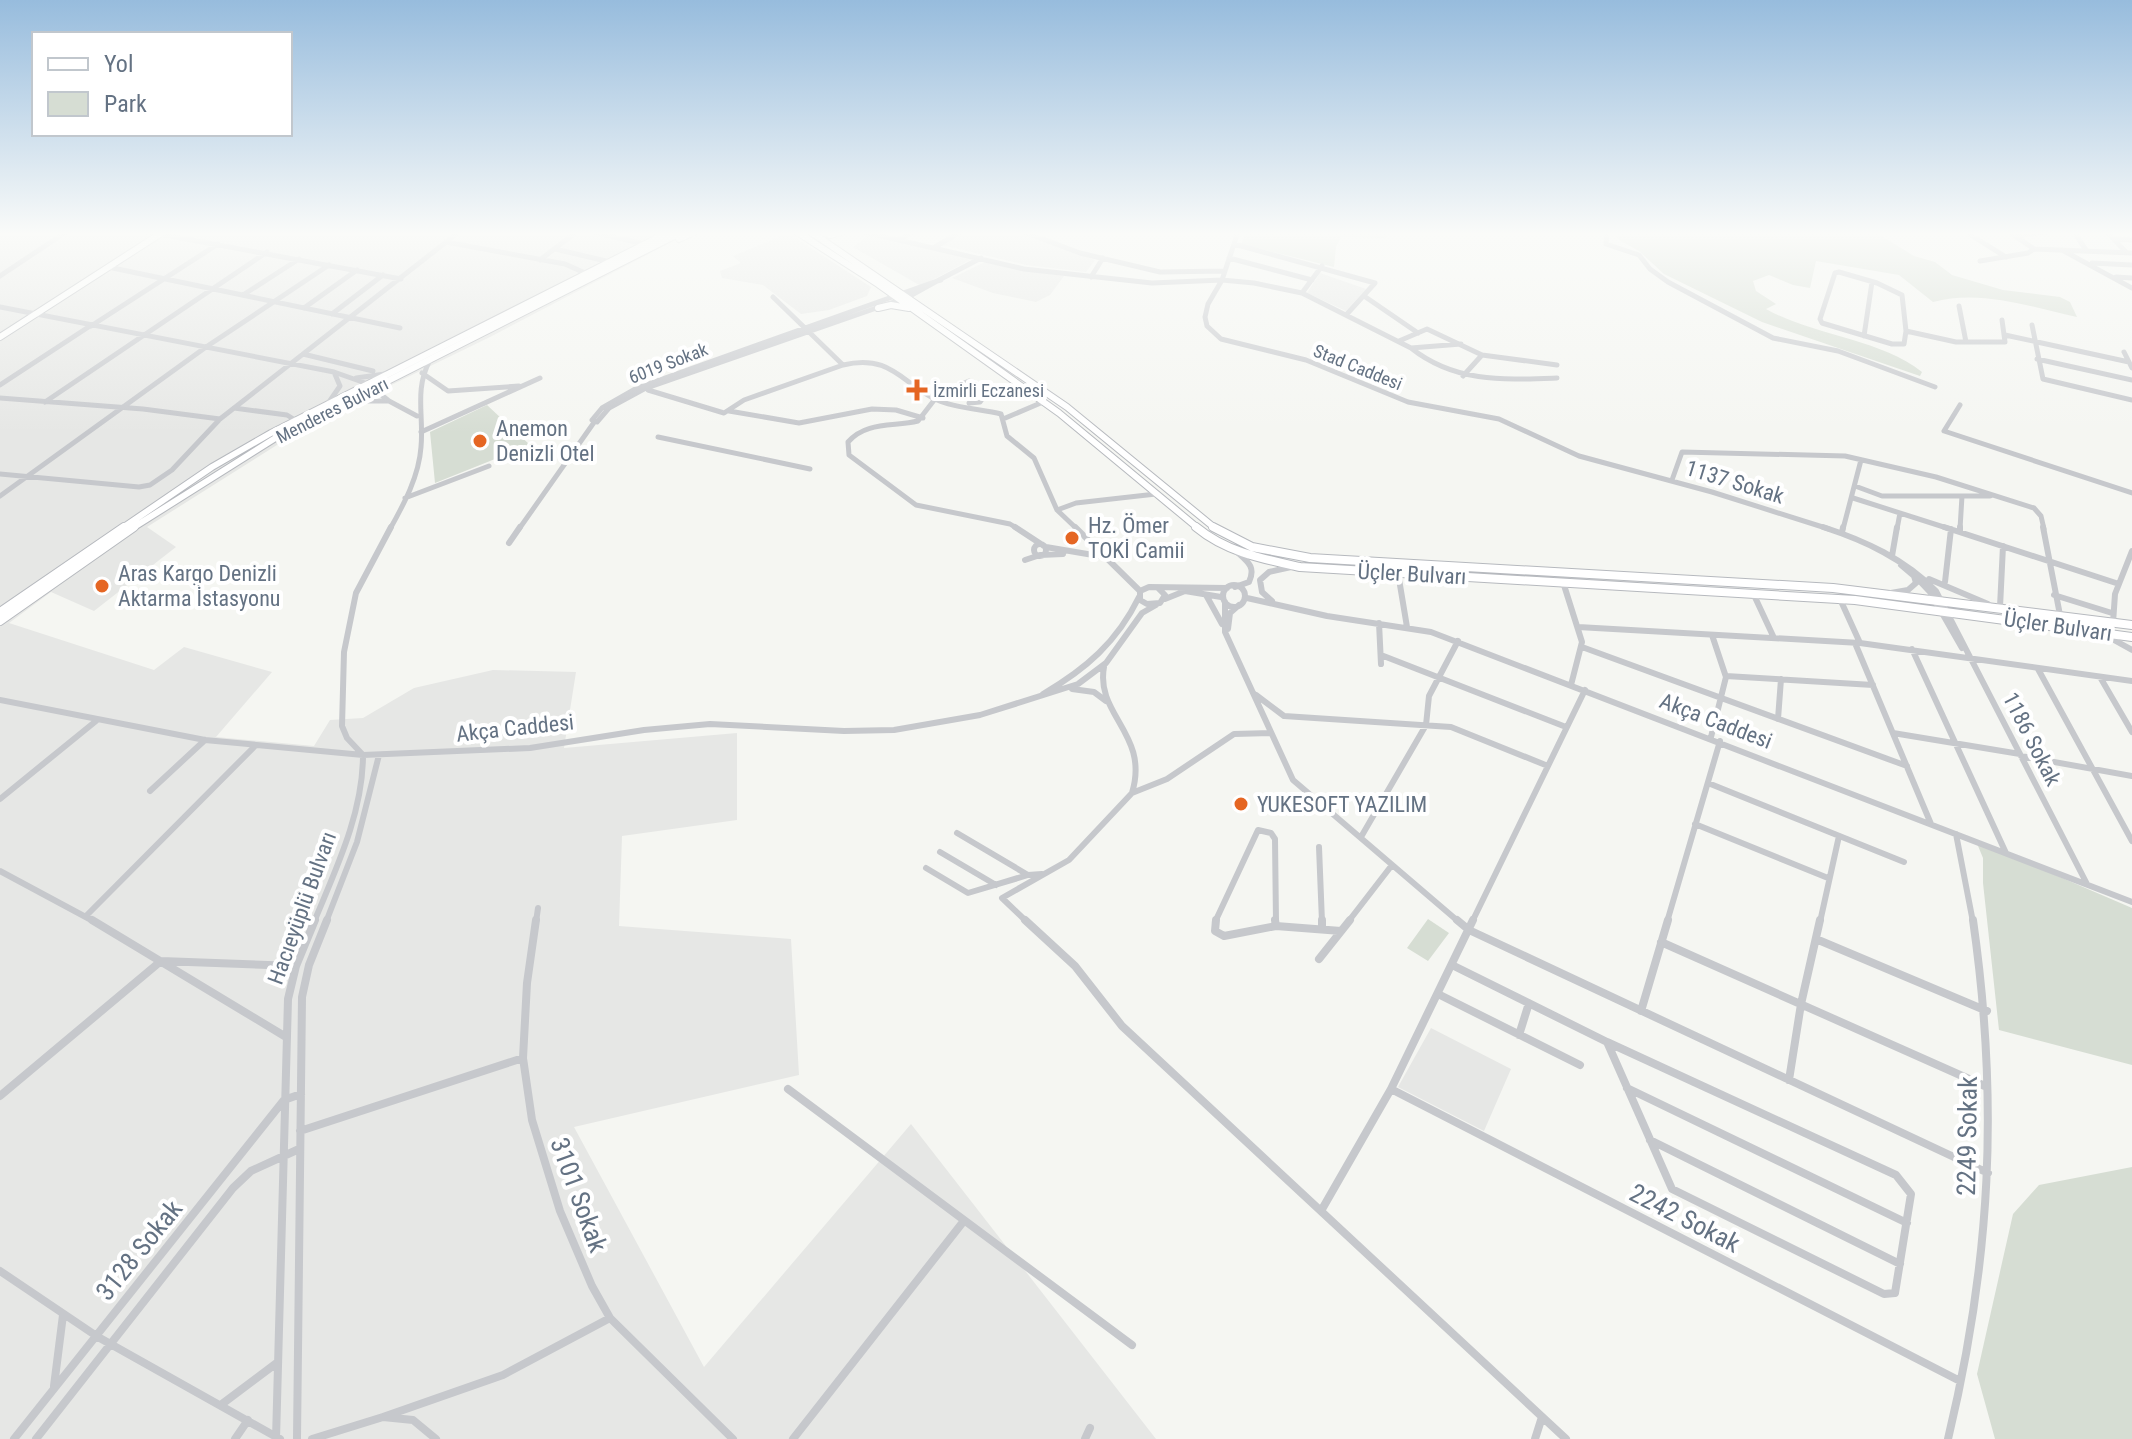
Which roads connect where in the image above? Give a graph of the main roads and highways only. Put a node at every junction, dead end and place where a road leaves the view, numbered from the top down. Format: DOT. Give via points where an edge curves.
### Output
graph roads {
  1 [pos="55,299"];
  2 [pos="57,299"];
  3 [pos="534,299"];
  4 [pos="542,299"];
  5 [pos="885,299"];
  6 [pos="905,299"];
  7 [pos="906,299"];
  8 [pos="918,313"];
  9 [pos="33,314"];
  10 [pos="0,334"];
  11 [pos="371,386"];
  12 [pos="1940,603"];
  13 [pos="0,616"];
  14 [pos="2132,625"];
  15 [pos="2132,637"];
  1 -- 9 [label="main road"];
  2 -- 9 [label="main road"];
  3 -- 11 [label="main road, Menderes Bulvarı"];
  4 -- 11 [label="main road, Menderes Bulvarı"];
  5 -- 8 [label="main road" via="878,306"];
  6 -- 8 [label="main road, Üçler Bulvarı"];
  7 -- 12 [label="main road, Üçler Bulvarı" via="1067,407 1211,526 1264,551 1784,584"];
  8 -- 12 [label="main road, Üçler Bulvarı" via="1043,402 1209,538 1293,567"];
  9 -- 10 [label="main road"];
  11 -- 13 [label="main road, Menderes Bulvarı" via="222,470"];
  11 -- 13 [label="main road, Menderes Bulvarı" via="328,403 212,467"];
  12 -- 14 [label="main road, Üçler Bulvarı"];
  12 -- 15 [label="main road, Üçler Bulvarı"];
}
